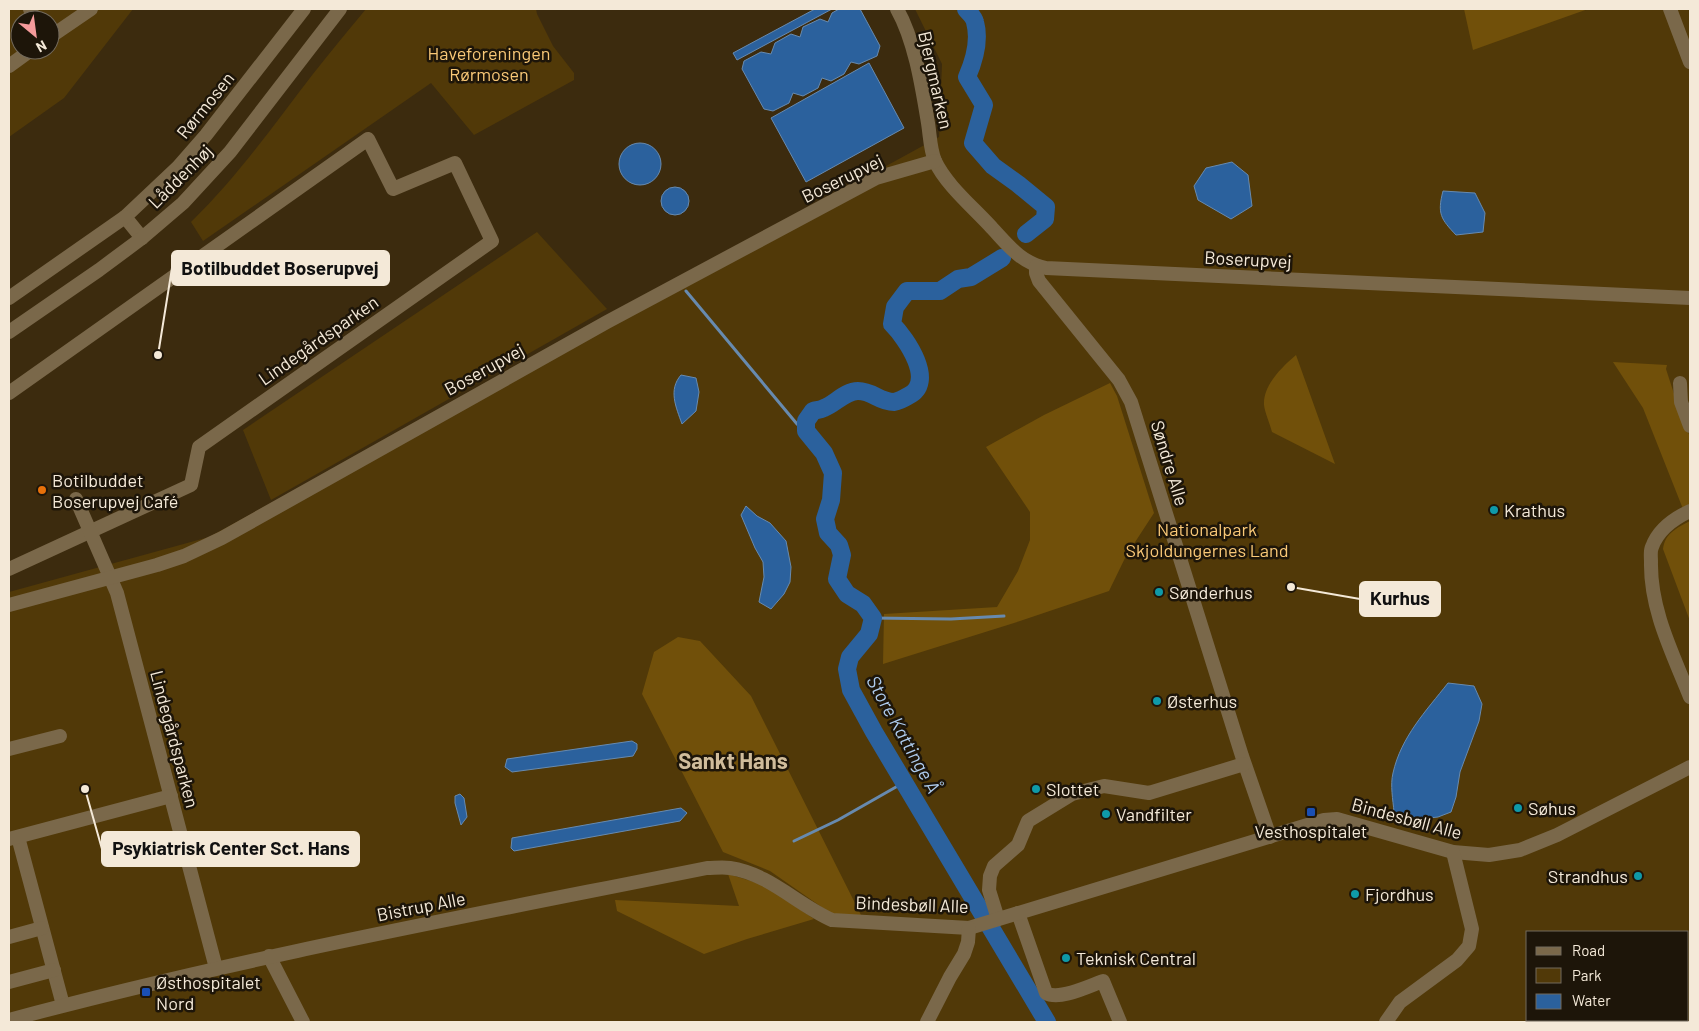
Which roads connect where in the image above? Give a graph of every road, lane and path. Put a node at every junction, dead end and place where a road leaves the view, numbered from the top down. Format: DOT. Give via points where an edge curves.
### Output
graph roads {
  1 [pos="91,9"];
  2 [pos="304,9"];
  3 [pos="340,9"];
  4 [pos="897,9"];
  5 [pos="1670,9"];
  6 [pos="60,30"];
  7 [pos="1690,62"];
  8 [pos="935,161"];
  9 [pos="125,217"];
  10 [pos="142,238"];
  11 [pos="1036,266"];
  12 [pos="9,298"];
  13 [pos="1690,298"];
  14 [pos="9,332"];
  15 [pos="1680,383"];
  16 [pos="9,393"];
  17 [pos="1690,426"];
  18 [pos="76,498"];
  19 [pos="1690,512"];
  20 [pos="91,531"];
  21 [pos="9,569"];
  22 [pos="112,577"];
  23 [pos="9,605"];
  24 [pos="1690,697"];
  25 [pos="60,736"];
  26 [pos="9,749"];
  27 [pos="1244,764"];
  28 [pos="1690,767"];
  29 [pos="171,796"];
  30 [pos="1270,837"];
  31 [pos="13,838"];
  32 [pos="1453,852"];
  33 [pos="1018,912"];
  34 [pos="998,919"];
  35 [pos="832,920"];
  36 [pos="42,928"];
  37 [pos="969,928"];
  38 [pos="9,937"];
  39 [pos="269,956"];
  40 [pos="216,968"];
  41 [pos="54,970"];
  42 [pos="9,982"];
  43 [pos="63,1005"];
  44 [pos="9,1020"];
  45 [pos="303,1022"];
  46 [pos="927,1022"];
  47 [pos="1120,1022"];
  48 [pos="1386,1022"];
  1 -- 6 [label="street"];
  2 -- 9 [label="street, Rørmosen" via="206,135 178,167"];
  3 -- 10 [label="street, Låddenhøj" via="230,152 183,203"];
  4 -- 8 [label="street, Bjergmarken" via="916,62"];
  5 -- 7 [label="street"];
  8 -- 11 [label="street, Boserupvej" via="949,182 1018,256"];
  8 -- 22 [label="street, Boserupvej" via="876,178 607,322 222,538 184,556"];
  9 -- 10 [label="street"];
  9 -- 12 [label="street, Rørmosen"];
  10 -- 14 [label="street, Låddenhøj"];
  11 -- 13 [label="street, Boserupvej"];
  11 -- 27 [label="street, Søndre Alle" via="1040,281 1119,380 1131,402"];
  15 -- 17 [label="street" via="1681,402"];
  16 -- 20 [label="street, Lindegårdsparken" via="368,139 393,189 455,163 492,241 199,447 191,485"];
  18 -- 20 [label="street"];
  19 -- 24 [label="street" via="1658,534 1651,548 1655,604"];
  20 -- 21 [label="street, Lindegårdsparken"];
  20 -- 22 [label="street"];
  22 -- 23 [label="street, Boserupvej"];
  22 -- 29 [label="street, Lindegårdsparken"];
  25 -- 26 [label="street"];
  27 -- 30 [label="street, Søndre Alle"];
  27 -- 34 [label="street" via="1149,793 1104,786 1072,794 1028,822 1018,845 994,866 989,890"];
  28 -- 32 [label="street, Bindesbøll Alle" via="1557,835 1520,850 1489,855"];
  29 -- 31 [label="street"];
  29 -- 40 [label="street, Lindegårdsparken"];
  30 -- 32 [label="street, Bindesbøll Alle" via="1337,818"];
  30 -- 33 [label="street, Bindesbøll Alle"];
  31 -- 36 [label="street"];
  32 -- 48 [label="street" via="1472,930 1469,946 1457,960 1400,1002"];
  33 -- 34 [label="street, Bindesbøll Alle"];
  33 -- 47 [label="street" via="1046,992 1060,996 1103,981"];
  34 -- 37 [label="street, Bindesbøll Alle"];
  35 -- 37 [label="street, Bindesbøll Alle"];
  35 -- 39 [label="street, Bistrup Alle" via="750,873 729,868 707,868"];
  36 -- 38 [label="street"];
  36 -- 41 [label="street"];
  37 -- 46 [label="street" via="964,954"];
  39 -- 40 [label="street, Bistrup Alle"];
  39 -- 45 [label="street"];
  40 -- 43 [label="street, Bistrup Alle"];
  41 -- 42 [label="street"];
  41 -- 43 [label="street"];
  43 -- 44 [label="street, Bistrup Alle"];
}
